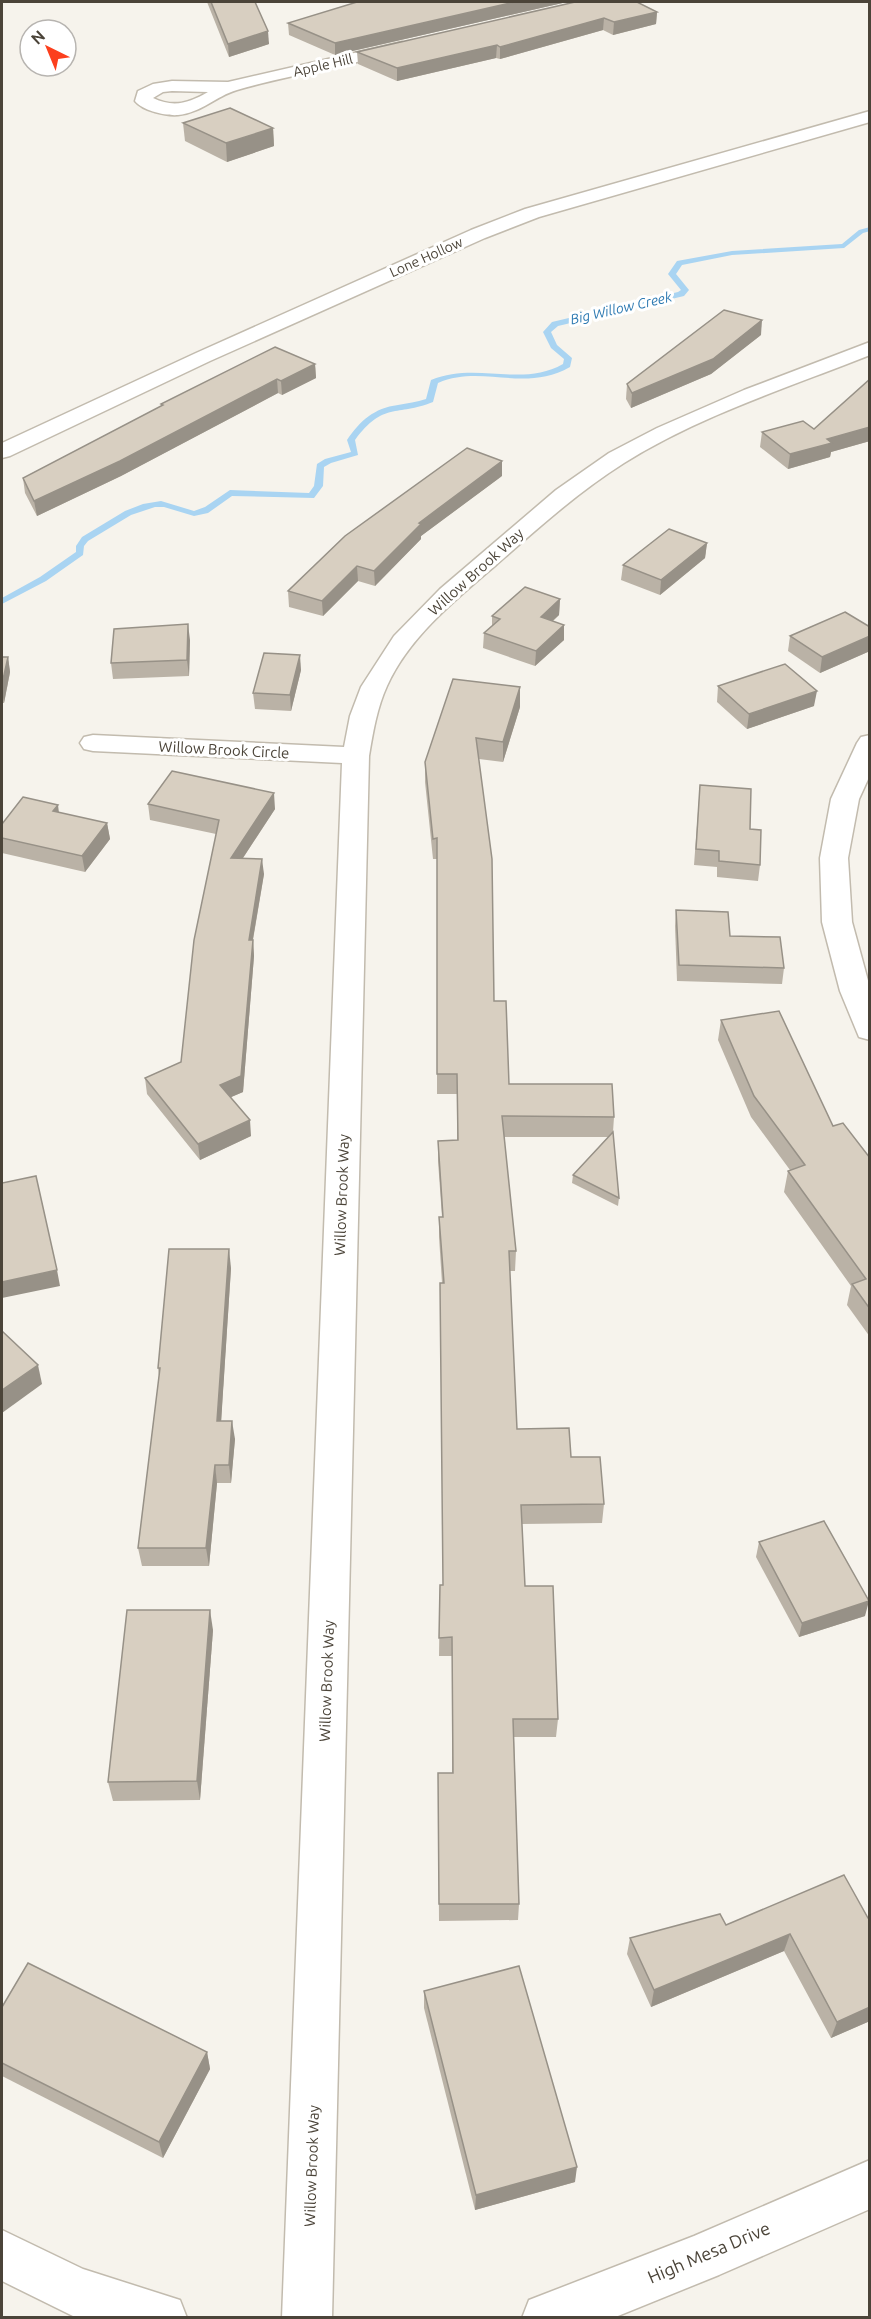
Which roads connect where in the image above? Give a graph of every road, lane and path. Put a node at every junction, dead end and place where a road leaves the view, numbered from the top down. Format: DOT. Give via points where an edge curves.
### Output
graph roads {
  1 [pos="417,43"];
  2 [pos="228,87"];
  3 [pos="870,116"];
  4 [pos="870,348"];
  5 [pos="2,451"];
  6 [pos="93,743"];
  7 [pos="870,743"];
  8 [pos="356,756"];
  9 [pos="870,1029"];
  10 [pos="870,2184"];
  11 [pos="2,2255"];
  12 [pos="162,2318"];
  13 [pos="307,2318"];
  14 [pos="547,2318"];
  1 -- 2 [label="street, Apple Hill"];
  3 -- 5 [label="street, Lone Hollow" via="532,213 214,352"];
  4 -- 8 [label="street, Willow Brook Way" via="687,422 634,448 546,509 438,603 405,640 378,678 362,716"];
  6 -- 8 [label="street, Willow Brook Circle"];
  7 -- 9 [label="street" via="844,798 834,858 837,922 855,991"];
  8 -- 13 [label="street, Willow Brook Way"];
  10 -- 14 [label="street, High Mesa Drive" via="702,2258"];
  11 -- 12 [label="street" via="75,2292"];
}
